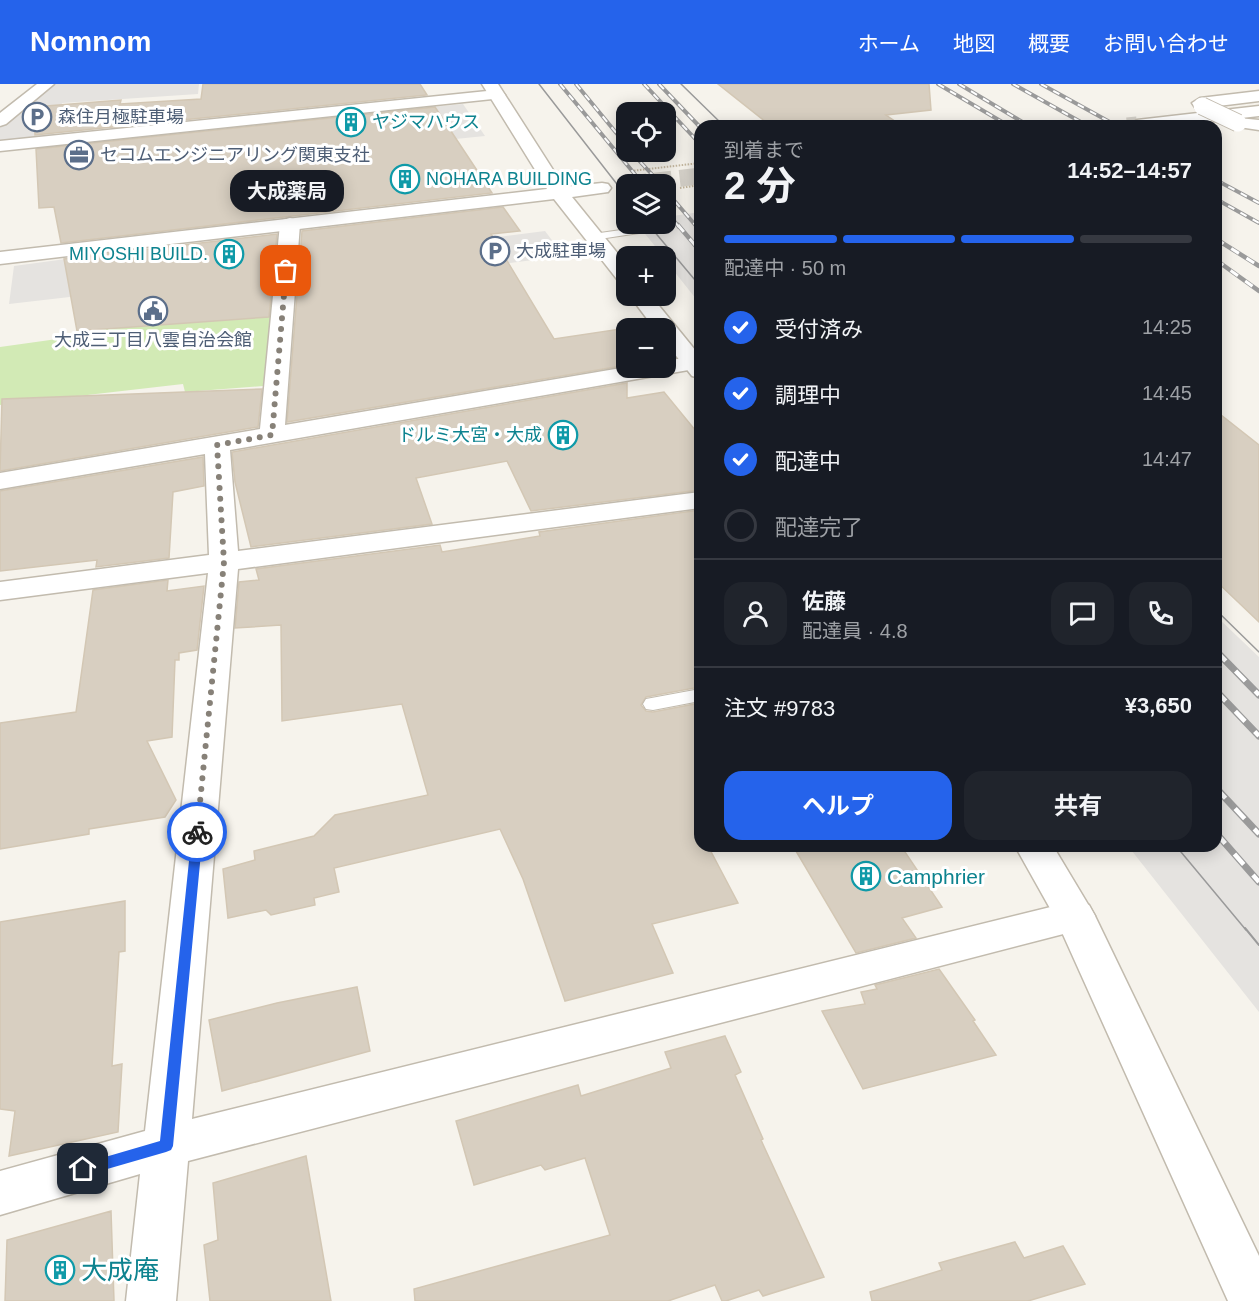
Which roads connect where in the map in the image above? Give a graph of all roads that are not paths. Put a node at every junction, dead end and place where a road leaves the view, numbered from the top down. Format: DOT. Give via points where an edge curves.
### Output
graph roads {
  1 [pos="46,84"];
  2 [pos="1251,84"];
  3 [pos="1259,87"];
  4 [pos="493,90"];
  5 [pos="1259,96"];
  6 [pos="1259,111"];
  7 [pos="1181,120"];
  8 [pos="0,121"];
  9 [pos="1259,125"];
  10 [pos="0,146"];
  11 [pos="602,188"];
  12 [pos="559,193"];
  13 [pos="290,224"];
  14 [pos="616,234"];
  15 [pos="593,237"];
  16 [pos="0,258"];
  17 [pos="616,265"];
  18 [pos="648,306"];
  19 [pos="694,363"];
  20 [pos="694,367"];
  21 [pos="272,435"];
  22 [pos="217,445"];
  23 [pos="0,481"];
  24 [pos="694,501"];
  25 [pos="224,562"];
  26 [pos="0,591"];
  27 [pos="694,696"];
  28 [pos="653,704"];
  29 [pos="1038,852"];
  30 [pos="1075,916"];
  31 [pos="166,1146"];
  32 [pos="0,1193"];
  33 [pos="151,1301"];
  34 [pos="1254,1301"];
  1 -- 8 [label="street"];
  2 -- 3 [label="street"];
  4 -- 10 [label="street"];
  4 -- 12 [label="street"];
  5 -- 9 [label="street, bridge" via="1200,103 1238,123"];
  6 -- 7 [label="street"];
  11 -- 12 [label="street"];
  12 -- 13 [label="street"];
  12 -- 15 [label="street"];
  13 -- 16 [label="street"];
  13 -- 21 [label="street"];
  14 -- 15 [label="lane"];
  15 -- 17 [label="street"];
  18 -- 19 [label="street"];
  20 -- 21 [label="street"];
  21 -- 22 [label="street"];
  22 -- 23 [label="street"];
  22 -- 25 [label="street"];
  24 -- 25 [label="street"];
  25 -- 26 [label="street"];
  25 -- 31 [label="street"];
  27 -- 28 [label="lane"];
  29 -- 30 [label="street"];
  30 -- 31 [label="street"];
  30 -- 34 [label="street"];
  31 -- 32 [label="street"];
  31 -- 33 [label="street"];
}
